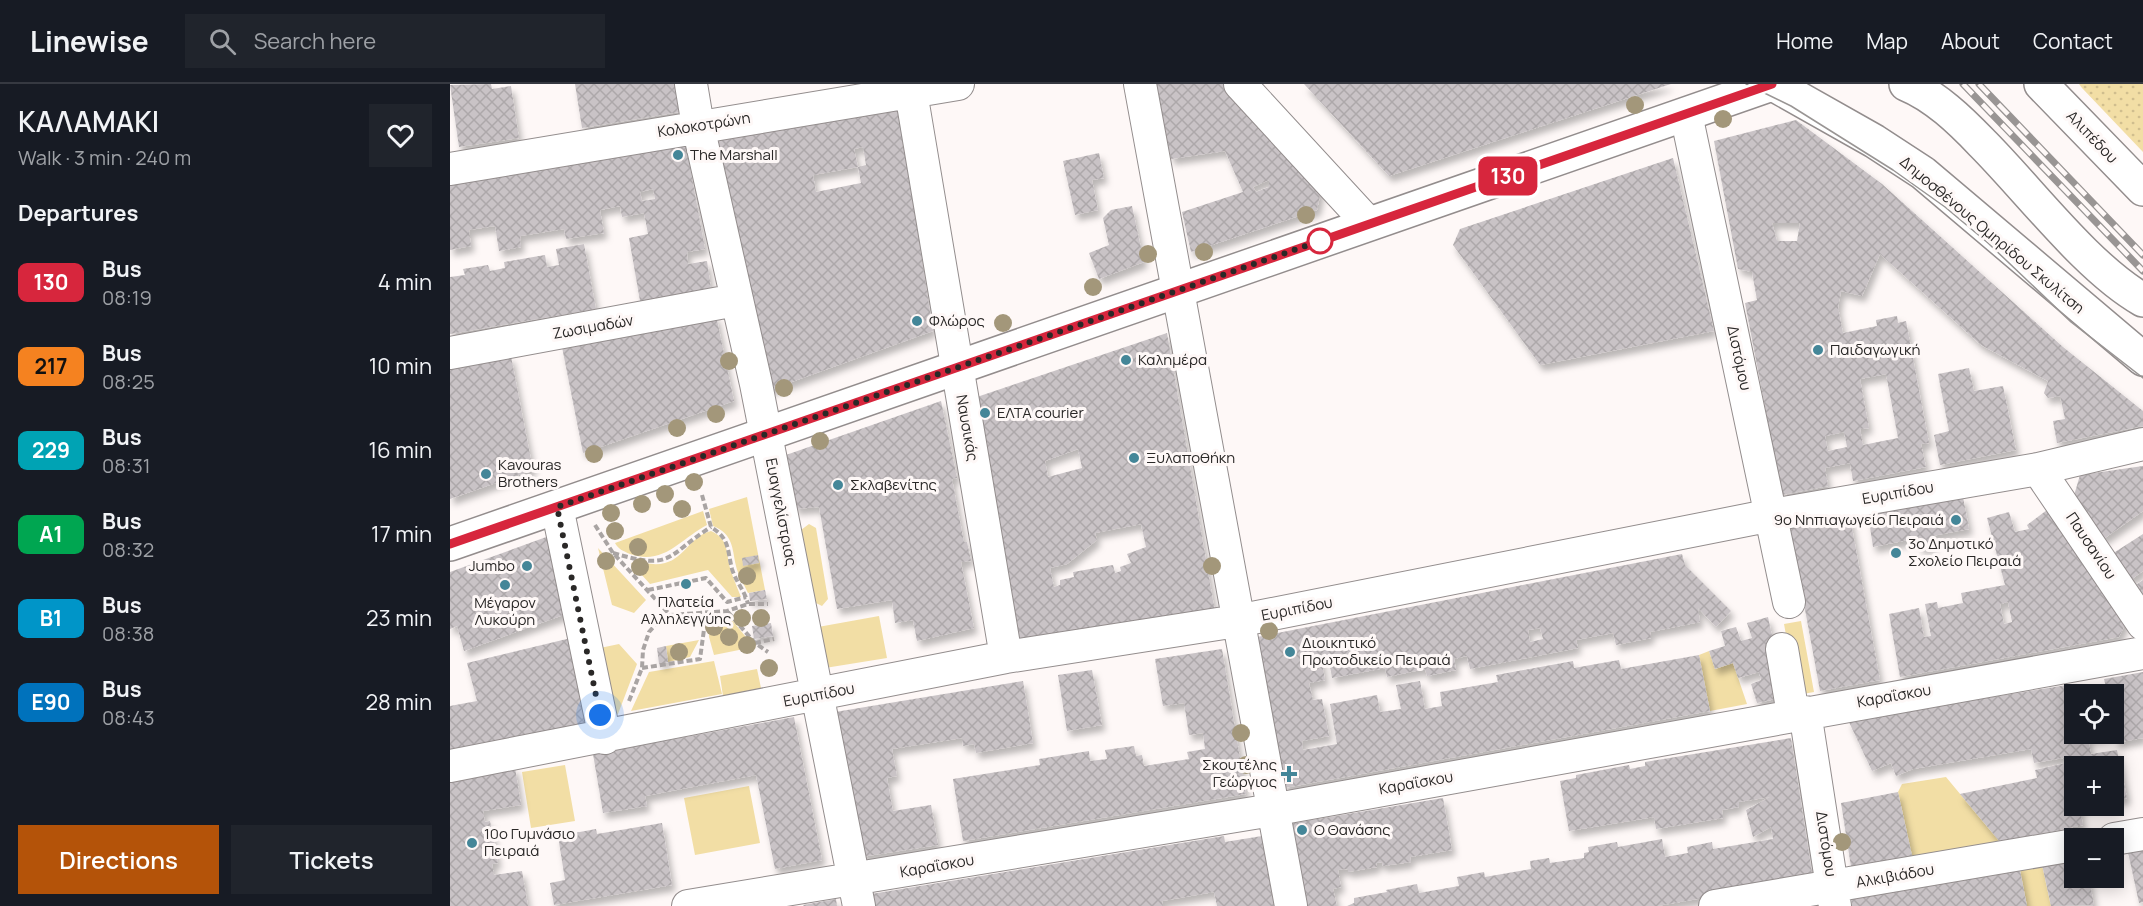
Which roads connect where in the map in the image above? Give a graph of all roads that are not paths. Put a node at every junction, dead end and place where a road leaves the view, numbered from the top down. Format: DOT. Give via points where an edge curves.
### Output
graph roads {
  1 [pos="691,84"];
  2 [pos="958,84"];
  3 [pos="1140,84"];
  4 [pos="1240,84"];
  5 [pos="1772,84"];
  6 [pos="1906,84"];
  7 [pos="2042,84"];
  8 [pos="911,92"];
  9 [pos="1686,114"];
  10 [pos="698,126"];
  11 [pos="450,169"];
  12 [pos="2143,189"];
  13 [pos="1370,224"];
  14 [pos="1179,290"];
  15 [pos="736,300"];
  16 [pos="2143,300"];
  17 [pos="450,353"];
  18 [pos="2143,359"];
  19 [pos="957,368"];
  20 [pos="766,434"];
  21 [pos="2143,444"];
  22 [pos="2038,468"];
  23 [pos="568,503"];
  24 [pos="1772,515"];
  25 [pos="450,544"];
  26 [pos="1789,602"];
  27 [pos="1237,621"];
  28 [pos="2143,624"];
  29 [pos="1782,649"];
  30 [pos="2143,653"];
  31 [pos="1006,657"];
  32 [pos="818,695"];
  33 [pos="1799,713"];
  34 [pos="604,738"];
  35 [pos="450,766"];
  36 [pos="1272,810"];
  37 [pos="2143,834"];
  38 [pos="2124,837"];
  39 [pos="2064,848"];
  40 [pos="857,893"];
  41 [pos="1833,896"];
  42 [pos="688,906"];
  43 [pos="1291,906"];
  44 [pos="1715,906"];
  1 -- 10 [label="street, Ευαγγελίστριας"];
  2 -- 8 [label="street, Κολοκοτρώνη"];
  3 -- 14 [label="street"];
  4 -- 13 [label="street"];
  5 -- 9 [label="main road"];
  5 -- 18 [label="main road, Δημοσθένους Ομηρίδου Σκυλίτση" via="1923,173"];
  6 -- 16 [label="main road" via="1946,109 2087,254"];
  7 -- 12 [label="main road, Αλιπέδου"];
  8 -- 10 [label="street, Κολοκοτρώνη"];
  8 -- 19 [label="street, Ναυσικάς"];
  9 -- 13 [label="main road"];
  9 -- 24 [label="street, Διστόμου"];
  10 -- 11 [label="street, Κολοκοτρώνη"];
  10 -- 15 [label="street, Ευαγγελίστριας"];
  13 -- 14 [label="main road"];
  14 -- 19 [label="main road"];
  14 -- 27 [label="street"];
  15 -- 17 [label="street, Ζωσιμαδών"];
  15 -- 20 [label="street, Ευαγγελίστριας"];
  19 -- 20 [label="main road"];
  19 -- 31 [label="street, Ναυσικάς"];
  20 -- 23 [label="main road"];
  20 -- 32 [label="street, Ευαγγελίστριας"];
  21 -- 22 [label="street, Ευριπίδου"];
  22 -- 24 [label="street, Ευριπίδου"];
  22 -- 28 [label="street, Παυσανίου"];
  23 -- 25 [label="main road"];
  23 -- 34 [label="street"];
  24 -- 26 [label="street, Διστόμου"];
  24 -- 27 [label="street, Ευριπίδου"];
  27 -- 31 [label="street, Ευριπίδου"];
  27 -- 36 [label="street"];
  29 -- 33 [label="street, Διστόμου"];
  30 -- 33 [label="street, Καραΐσκου"];
  31 -- 32 [label="street, Ευριπίδου"];
  32 -- 34 [label="street, Ευριπίδου"];
  32 -- 40 [label="street, Ευαγγελίστριας"];
  33 -- 36 [label="street, Καραΐσκου"];
  33 -- 41 [label="street, Διστόμου"];
  34 -- 35 [label="street, Ευριπίδου"];
  36 -- 40 [label="street, Καραΐσκου"];
  36 -- 43 [label="street"];
  37 -- 38 [label="street"];
  39 -- 41 [label="street, Αλκιβιάδου"];
  40 -- 42 [label="street, Καραΐσκου"];
  41 -- 44 [label="street, Αλκιβιάδου"];
}
